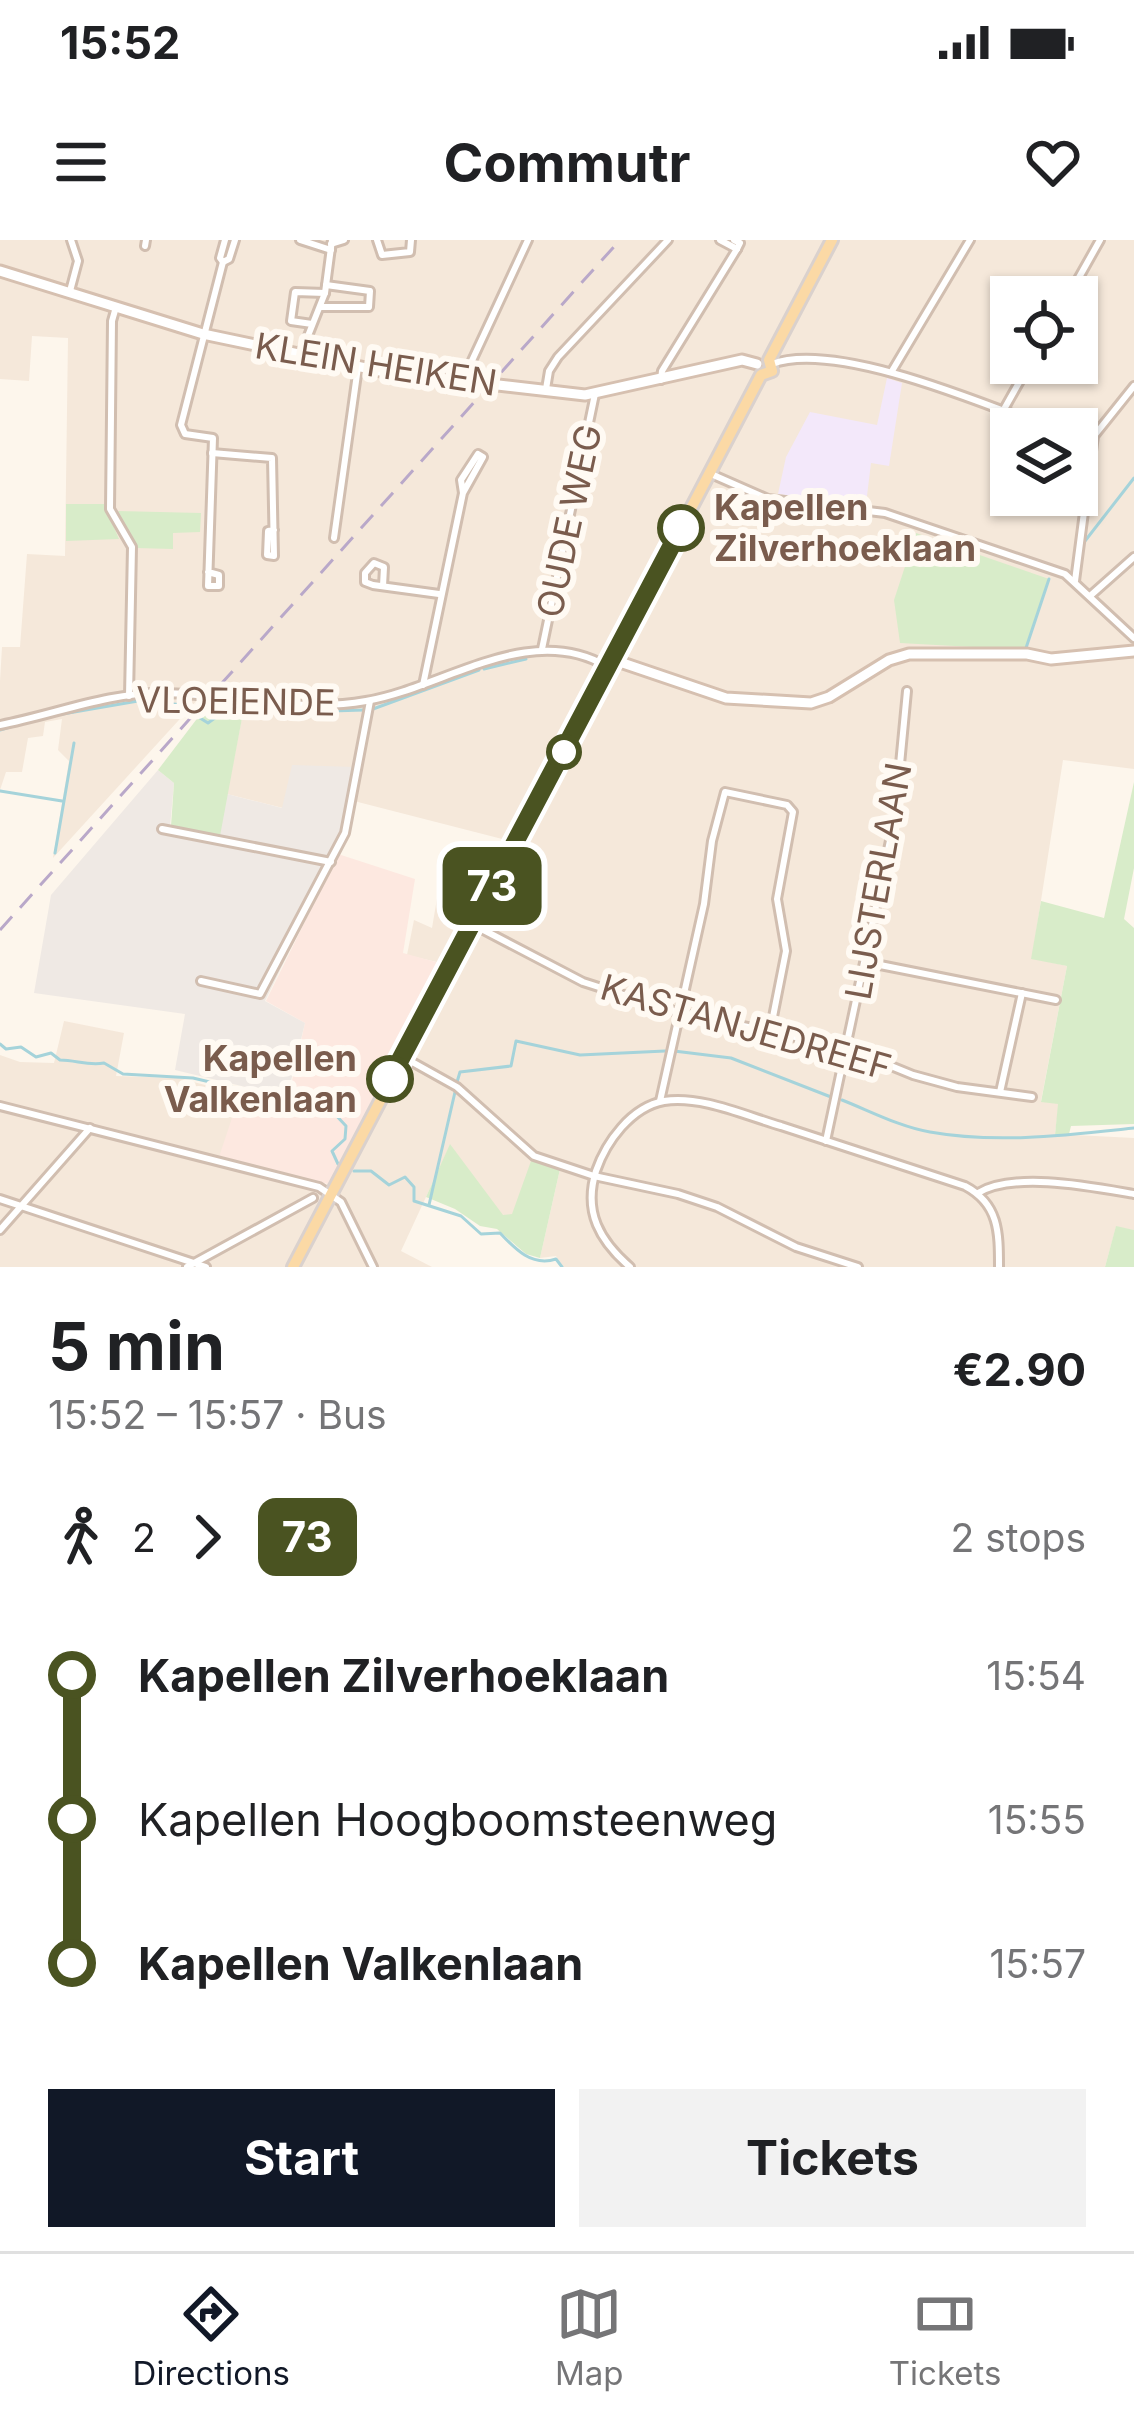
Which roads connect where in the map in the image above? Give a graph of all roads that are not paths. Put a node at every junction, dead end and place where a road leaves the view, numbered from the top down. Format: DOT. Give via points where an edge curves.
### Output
graph roads {
  1 [pos="70,240"];
  2 [pos="225,240"];
  3 [pos="235,240"];
  4 [pos="299,240"];
  5 [pos="344,240"];
  6 [pos="377,240"];
  7 [pos="411,240"];
  8 [pos="528,240"];
  9 [pos="668,240"];
  10 [pos="720,240"];
  11 [pos="832,240"];
  12 [pos="970,240"];
  13 [pos="1100,240"];
  14 [pos="736,244"];
  15 [pos="332,245"];
  16 [pos="224,262"];
  17 [pos="0,271"];
  18 [pos="1080,276"];
  19 [pos="326,289"];
  20 [pos="70,291"];
  21 [pos="116,307"];
  22 [pos="321,307"];
  23 [pos="314,324"];
  24 [pos="202,334"];
  25 [pos="776,346"];
  26 [pos="300,356"];
  27 [pos="786,359"];
  28 [pos="765,366"];
  29 [pos="358,368"];
  30 [pos="891,371"];
  31 [pos="463,380"];
  32 [pos="661,380"];
  33 [pos="1134,386"];
  34 [pos="545,388"];
  35 [pos="595,394"];
  36 [pos="995,408"];
  37 [pos="1098,431"];
  38 [pos="212,453"];
  39 [pos="710,473"];
  40 [pos="463,493"];
  41 [pos="1083,516"];
  42 [pos="274,530"];
  43 [pos="334,538"];
  44 [pos="1134,557"];
  45 [pos="208,572"];
  46 [pos="1075,581"];
  47 [pos="383,586"];
  48 [pos="439,594"];
  49 [pos="1090,596"];
  50 [pos="1134,638"];
  51 [pos="542,649"];
  52 [pos="1134,651"];
  53 [pos="609,663"];
  54 [pos="423,685"];
  55 [pos="908,691"];
  56 [pos="129,696"];
  57 [pos="370,701"];
  58 [pos="0,725"];
  59 [pos="162,829"];
  60 [pos="331,862"];
  61 [pos="472,924"];
  62 [pos="865,962"];
  63 [pos="201,981"];
  64 [pos="1022,993"];
  65 [pos="1056,1000"];
  66 [pos="677,1012"];
  67 [pos="770,1032"];
  68 [pos="847,1048"];
  69 [pos="402,1057"];
  70 [pos="1000,1092"];
  71 [pos="1032,1096"];
  72 [pos="659,1102"];
  73 [pos="0,1106"];
  74 [pos="90,1128"];
  75 [pos="826,1141"];
  76 [pos="594,1176"];
  77 [pos="978,1192"];
  78 [pos="1134,1193"];
  79 [pos="332,1194"];
  80 [pos="313,1198"];
  81 [pos="0,1199"];
  82 [pos="22,1206"];
  83 [pos="0,1230"];
  84 [pos="190,1265"];
  85 [pos="206,1267"];
  86 [pos="293,1267"];
  87 [pos="373,1267"];
  88 [pos="630,1267"];
  89 [pos="858,1267"];
  90 [pos="999,1267"];
  1 -- 20 [label="street" via="78,261"];
  2 -- 16 [label="street"];
  3 -- 16 [label="street"];
  4 -- 15 [label="street"];
  5 -- 15 [label="street"];
  6 -- 7 [label="street" via="382,255 410,252"];
  8 -- 31 [label="street"];
  9 -- 34 [label="street" via="558,357"];
  10 -- 14 [label="street"];
  11 -- 25 [label="main road"];
  12 -- 30 [label="street"];
  13 -- 18 [label="street"];
  14 -- 32 [label="street"];
  15 -- 19 [label="street"];
  16 -- 24 [label="street"];
  17 -- 20 [label="street, KLEIN HEIKEN"];
  19 -- 22 [label="street"];
  19 -- 22 [label="street" via="370,291 369,307"];
  19 -- 23 [label="street" via="296,292 291,321"];
  20 -- 21 [label="street, KLEIN HEIKEN"];
  21 -- 24 [label="street, KLEIN HEIKEN"];
  21 -- 56 [label="street" via="110,509 132,547"];
  22 -- 23 [label="street"];
  23 -- 26 [label="street"];
  24 -- 26 [label="street, KLEIN HEIKEN"];
  24 -- 38 [label="street" via="181,425 185,434 212,438"];
  25 -- 27 [label="street"];
  25 -- 28 [label="main road"];
  26 -- 29 [label="street, KLEIN HEIKEN"];
  27 -- 28 [label="street"];
  27 -- 30 [label="street"];
  28 -- 32 [label="street, KLEIN HEIKEN" via="742,360"];
  28 -- 39 [label="main road"];
  29 -- 31 [label="street, KLEIN HEIKEN"];
  29 -- 43 [label="street"];
  30 -- 36 [label="street"];
  31 -- 34 [label="street, KLEIN HEIKEN"];
  32 -- 35 [label="street, KLEIN HEIKEN"];
  33 -- 37 [label="street"];
  34 -- 35 [label="street, KLEIN HEIKEN"];
  35 -- 51 [label="street, OUDE WEG"];
  38 -- 42 [label="street" via="272,458"];
  38 -- 45 [label="street"];
  39 -- 46 [label="street" via="768,499 885,513"];
  39 -- 53 [label="main road"];
  40 -- 40 [label="street" via="482,462 478,454 461,480"];
  40 -- 48 [label="street"];
  41 -- 46 [label="street"];
  44 -- 49 [label="street"];
  46 -- 49 [label="street"];
  47 -- 48 [label="street"];
  48 -- 54 [label="street"];
  49 -- 50 [label="street"];
  51 -- 53 [label="street"];
  51 -- 54 [label="street, VLOEIENDE"];
  52 -- 53 [label="street" via="1051,659 909,653 811,703 726,698"];
  53 -- 61 [label="main road"];
  54 -- 57 [label="street, VLOEIENDE"];
  55 -- 62 [label="street, LIJSTERLAAN" via="895,817"];
  56 -- 57 [label="street, VLOEIENDE"];
  56 -- 58 [label="street, VLOEIENDE"];
  57 -- 60 [label="street" via="345,832"];
  59 -- 60 [label="street"];
  60 -- 63 [label="street" via="260,994"];
  61 -- 66 [label="street, KASTANJEDREEF" via="583,982"];
  61 -- 69 [label="main road"];
  62 -- 64 [label="street"];
  62 -- 68 [label="street, LIJSTERLAAN"];
  64 -- 65 [label="street"];
  64 -- 70 [label="street"];
  66 -- 67 [label="street, KASTANJEDREEF"];
  66 -- 67 [label="street" via="725,792 787,805 794,812 777,899 787,950"];
  66 -- 72 [label="street"];
  67 -- 68 [label="street, KASTANJEDREEF"];
  68 -- 70 [label="street, KASTANJEDREEF" via="935,1081"];
  68 -- 75 [label="street, LIJSTERLAAN"];
  69 -- 76 [label="street" via="457,1088 534,1156"];
  69 -- 79 [label="main road"];
  70 -- 71 [label="street, KASTANJEDREEF"];
  72 -- 75 [label="street" via="719,1107"];
  72 -- 76 [label="street" via="616,1133"];
  73 -- 74 [label="street"];
  74 -- 79 [label="street"];
  74 -- 82 [label="street"];
  75 -- 77 [label="street"];
  76 -- 88 [label="street" via="594,1224"];
  76 -- 89 [label="street" via="717,1207"];
  77 -- 78 [label="street" via="993,1184 1078,1184"];
  77 -- 90 [label="street" via="995,1216"];
  79 -- 86 [label="main road"];
  79 -- 87 [label="street"];
  80 -- 84 [label="street"];
  81 -- 82 [label="street"];
  82 -- 83 [label="street"];
  82 -- 84 [label="street"];
  84 -- 85 [label="street"];
}
